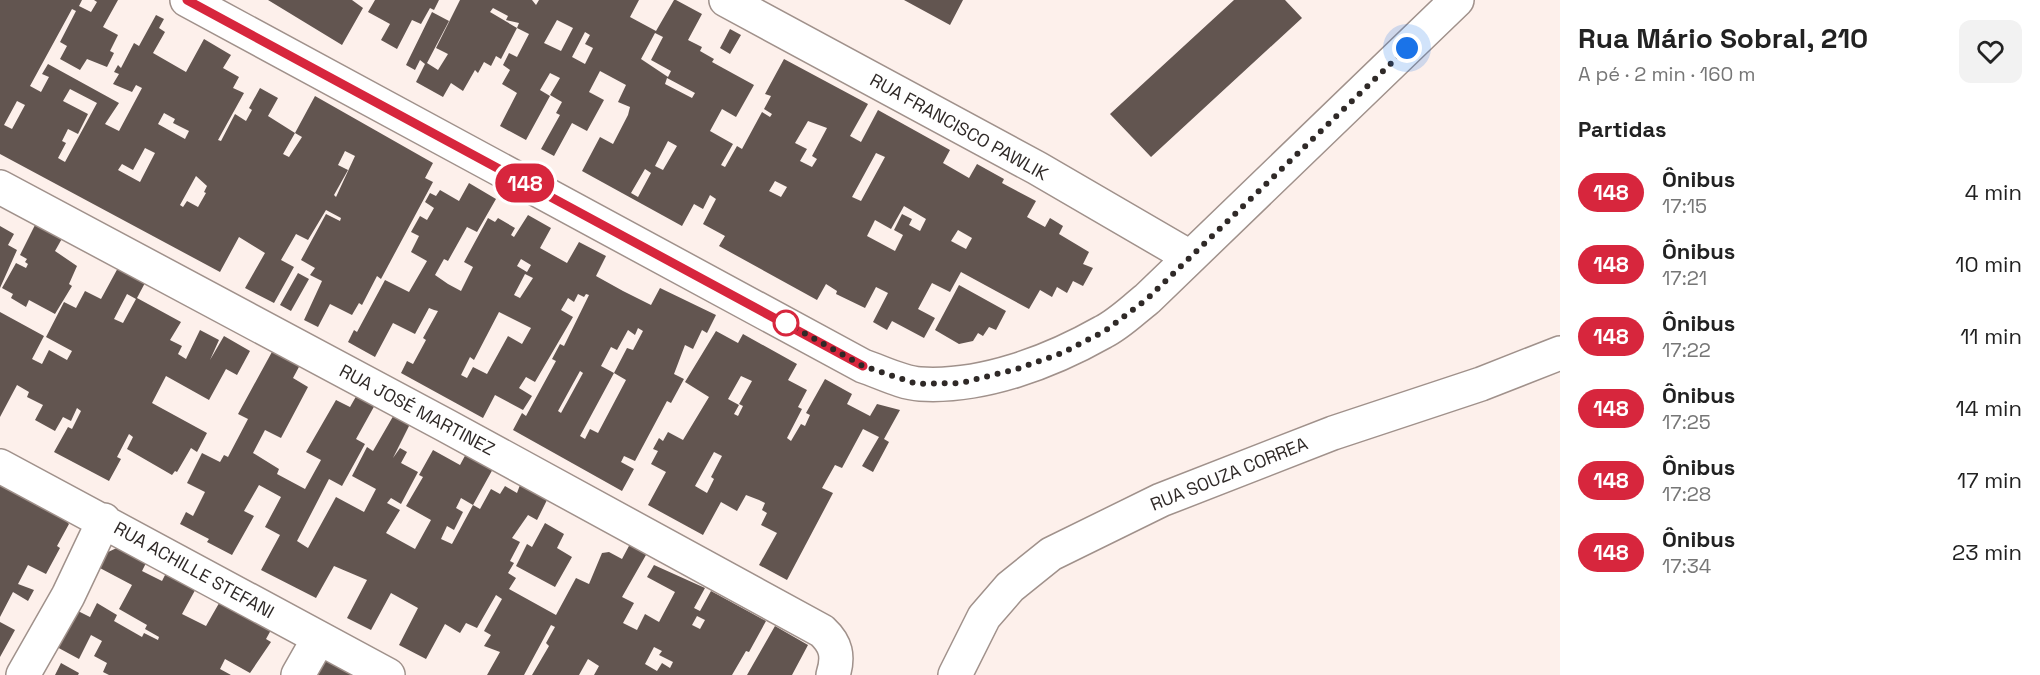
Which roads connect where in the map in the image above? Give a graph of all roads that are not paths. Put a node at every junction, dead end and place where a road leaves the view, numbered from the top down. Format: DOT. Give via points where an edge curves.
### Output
graph roads {
  1 [pos="187,0"];
  2 [pos="726,0"];
  3 [pos="1457,0"];
  4 [pos="0,187"];
  5 [pos="1190,257"];
  6 [pos="1560,353"];
  7 [pos="0,466"];
  8 [pos="104,520"];
  9 [pos="319,638"];
  10 [pos="23,675"];
  11 [pos="298,675"];
  12 [pos="388,675"];
  13 [pos="833,675"];
  14 [pos="955,675"];
  1 -- 5 [label="street" via="863,366 917,384 961,383 1062,353 1105,331 1147,299"];
  2 -- 5 [label="street, RUA FRANCISCO PAWLIK" via="1037,168"];
  3 -- 5 [label="street"];
  4 -- 13 [label="street, RUA JOSÉ MARTINEZ" via="822,631 831,640 837,660"];
  6 -- 14 [label="street, RUA SOUZA CORREA" via="1333,433 1161,500 1051,554 1010,587 984,617"];
  7 -- 8 [label="street, RUA ACHILLE STEFANI"];
  8 -- 9 [label="street, RUA ACHILLE STEFANI"];
  8 -- 10 [label="street" via="68,596"];
  9 -- 11 [label="street"];
  9 -- 12 [label="street, RUA ACHILLE STEFANI"];
}
